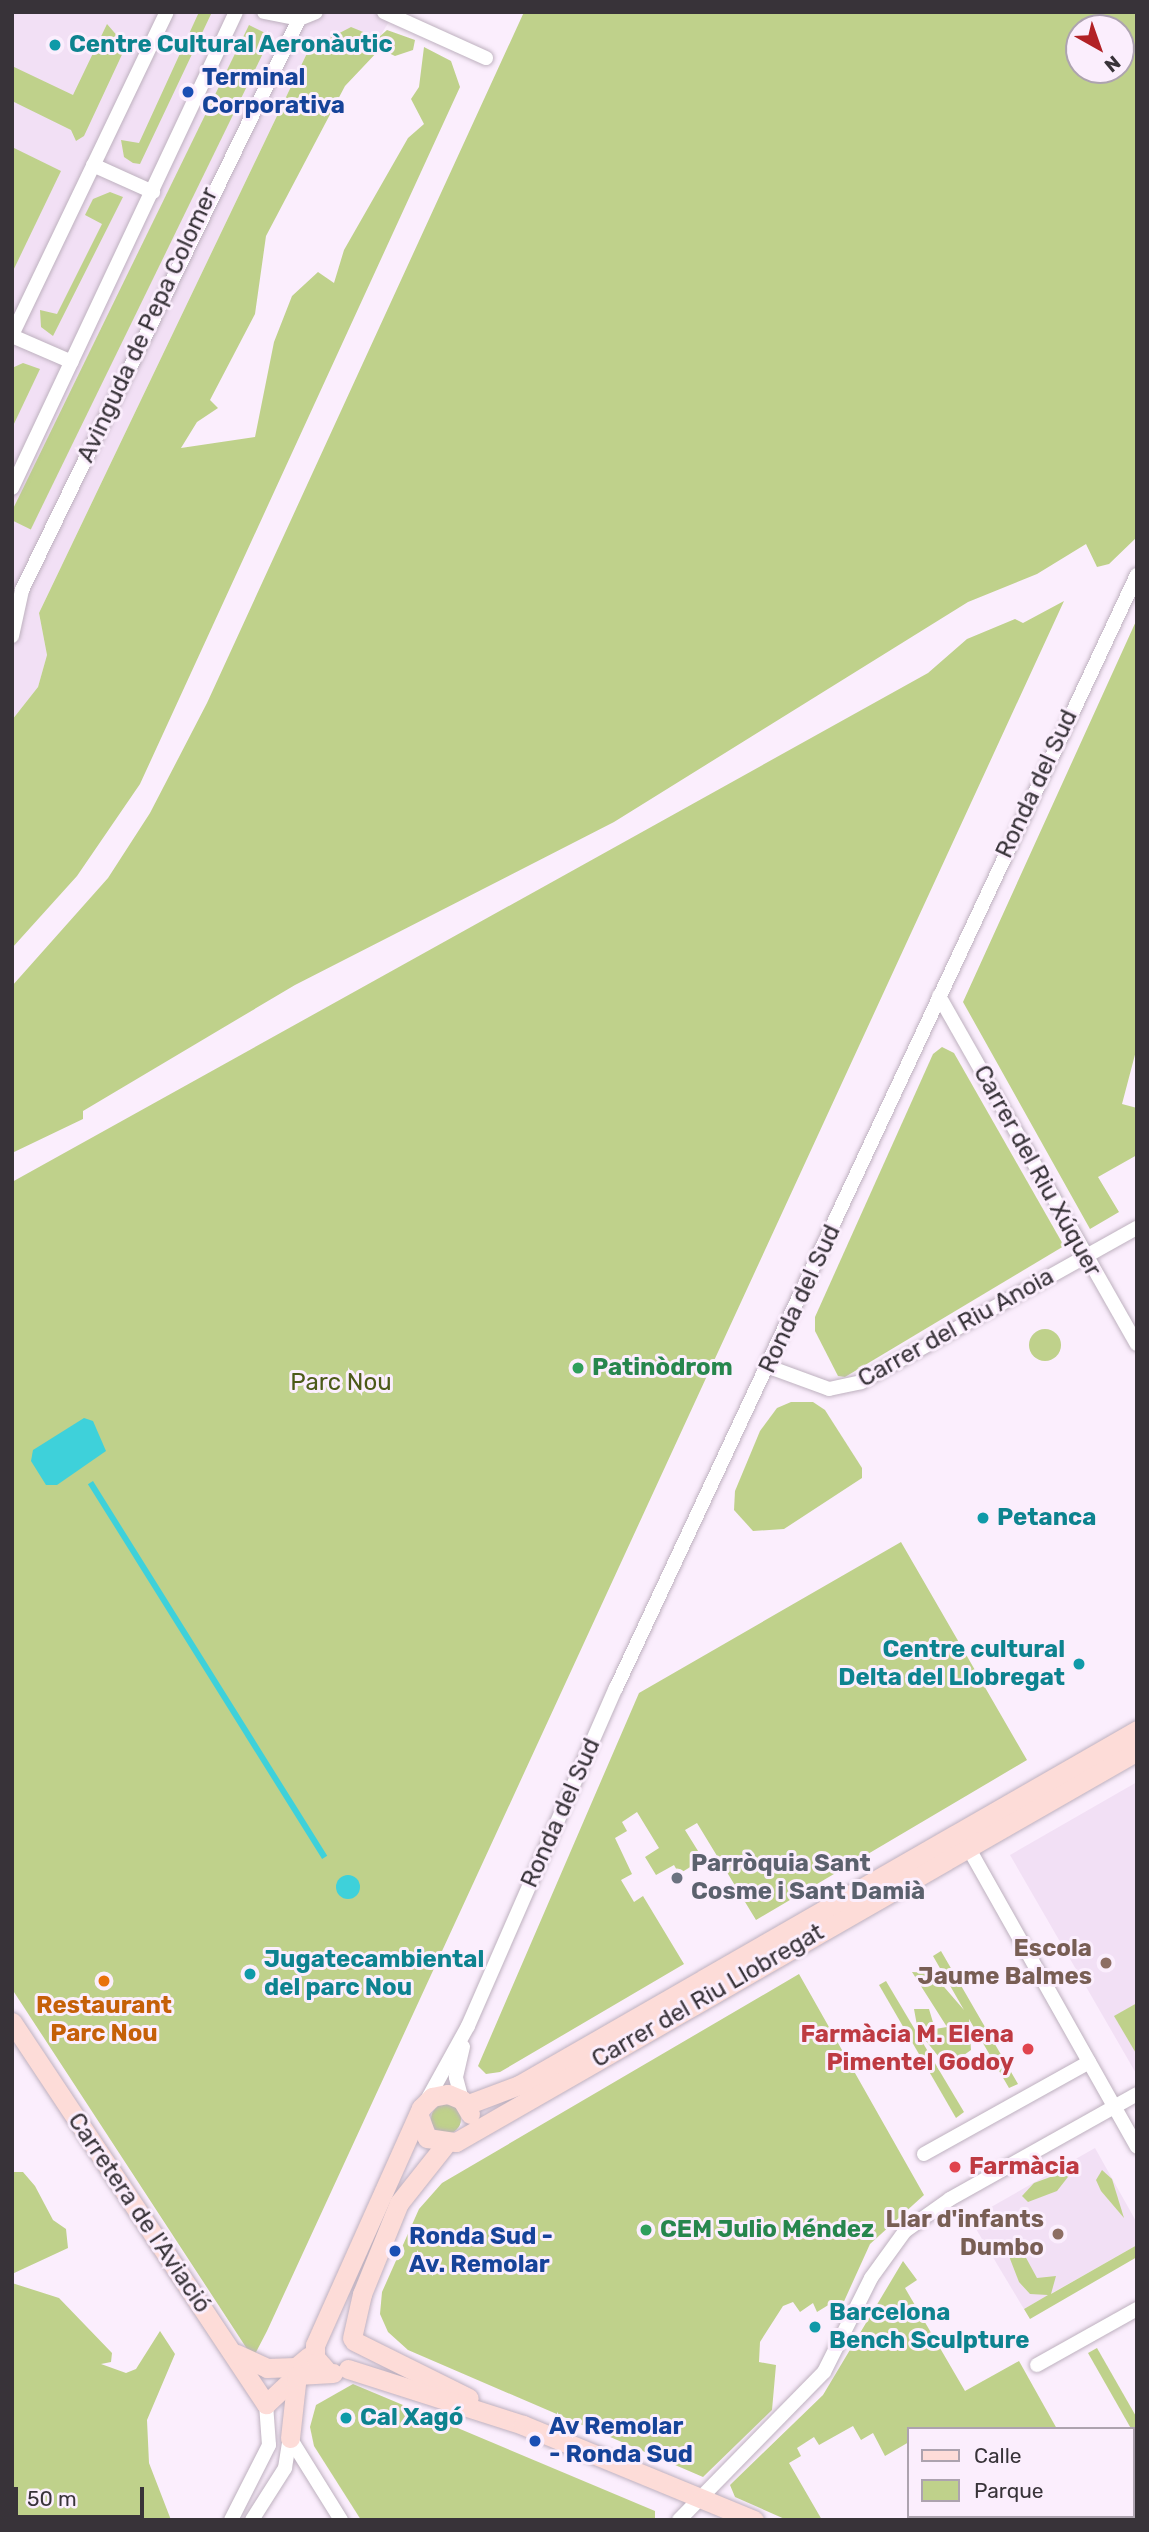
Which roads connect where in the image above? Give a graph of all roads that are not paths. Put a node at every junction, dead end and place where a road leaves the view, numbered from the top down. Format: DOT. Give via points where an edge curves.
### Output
graph roads {
  1 [pos="167,12"];
  2 [pos="236,12"];
  3 [pos="264,12"];
  4 [pos="316,12"];
  5 [pos="384,12"];
  6 [pos="299,19"];
  7 [pos="485,58"];
  8 [pos="93,165"];
  9 [pos="153,192"];
  10 [pos="12,335"];
  11 [pos="72,362"];
  12 [pos="12,488"];
  13 [pos="1137,575"];
  14 [pos="12,636"];
  15 [pos="939,996"];
  16 [pos="1137,1228"];
  17 [pos="1085,1257"];
  18 [pos="1137,1344"];
  19 [pos="769,1367"];
  20 [pos="1137,1730"];
  21 [pos="1137,1751"];
  22 [pos="964,1840"];
  23 [pos="12,2022"];
  24 [pos="468,2026"];
  25 [pos="1089,2062"];
  26 [pos="1137,2094"];
  27 [pos="464,2102"];
  28 [pos="1114,2106"];
  29 [pos="422,2109"];
  30 [pos="453,2142"];
  31 [pos="1137,2147"];
  32 [pos="923,2154"];
  33 [pos="1137,2309"];
  34 [pos="353,2340"];
  35 [pos="316,2345"];
  36 [pos="234,2352"];
  37 [pos="1037,2365"];
  38 [pos="348,2369"];
  39 [pos="296,2371"];
  40 [pos="327,2371"];
  41 [pos="266,2404"];
  42 [pos="523,2426"];
  43 [pos="290,2438"];
  44 [pos="702,2498"];
  45 [pos="231,2520"];
  46 [pos="251,2520"];
  47 [pos="341,2520"];
  48 [pos="679,2520"];
  49 [pos="754,2520"];
  1 -- 8 [label="street"];
  2 -- 9 [label="street"];
  3 -- 6 [label="street"];
  4 -- 6 [label="street"];
  5 -- 7 [label="street"];
  6 -- 14 [label="street, Avinguda de Pepa Colomer" via="22,590"];
  8 -- 9 [label="street"];
  8 -- 10 [label="street"];
  9 -- 11 [label="street"];
  10 -- 11 [label="street"];
  11 -- 12 [label="street"];
  13 -- 15 [label="street, Ronda del Sud"];
  15 -- 17 [label="street, Carrer del Riu Xúquer"];
  15 -- 19 [label="street, Ronda del Sud"];
  16 -- 17 [label="street, Carrer del Riu Anoia"];
  17 -- 18 [label="street, Carrer del Riu Xúquer"];
  17 -- 19 [label="street, Carrer del Riu Anoia" via="861,1382 829,1389"];
  19 -- 24 [label="street, Ronda del Sud" via="616,1688"];
  20 -- 22 [label="street, Carrer del Riu Llobregat"];
  21 -- 22 [label="street, Carrer del Riu Llobregat"];
  22 -- 25 [label="street"];
  22 -- 27 [label="street, Carrer del Riu Llobregat" via="510,2090"];
  22 -- 30 [label="street, Carrer del Riu Llobregat"];
  23 -- 36 [label="street, Carretera de l'Aviació"];
  24 -- 27 [label="street, Ronda del Sud" via="456,2077"];
  24 -- 29 [label="street, Ronda del Sud"];
  25 -- 28 [label="street"];
  25 -- 32 [label="street"];
  26 -- 28 [label="street"];
  27 -- 29 [label="street" via="440,2094"];
  27 -- 30 [label="street" via="470,2126"];
  28 -- 31 [label="street"];
  28 -- 44 [label="street" via="950,2199 905,2231 871,2278 824,2372"];
  29 -- 30 [label="street" via="427,2138"];
  29 -- 35 [label="street, Ronda del Sud"];
  30 -- 34 [label="street" via="399,2203 362,2294"];
  33 -- 37 [label="street"];
  34 -- 35 [label="street" via="335,2330"];
  34 -- 38 [label="street" via="356,2358"];
  34 -- 42 [label="street"];
  35 -- 39 [label="street, Ronda del Sud"];
  35 -- 40 [label="street"];
  36 -- 39 [label="street" via="250,2364"];
  36 -- 41 [label="street, Carretera de l'Aviació"];
  38 -- 40 [label="street"];
  38 -- 42 [label="street"];
  39 -- 40 [label="street"];
  39 -- 41 [label="street, Ronda del Sud"];
  39 -- 43 [label="street"];
  41 -- 45 [label="street" via="269,2445"];
  42 -- 44 [label="street"];
  43 -- 46 [label="street" via="285,2468"];
  43 -- 47 [label="street"];
  44 -- 48 [label="street"];
  44 -- 49 [label="street"];
}
